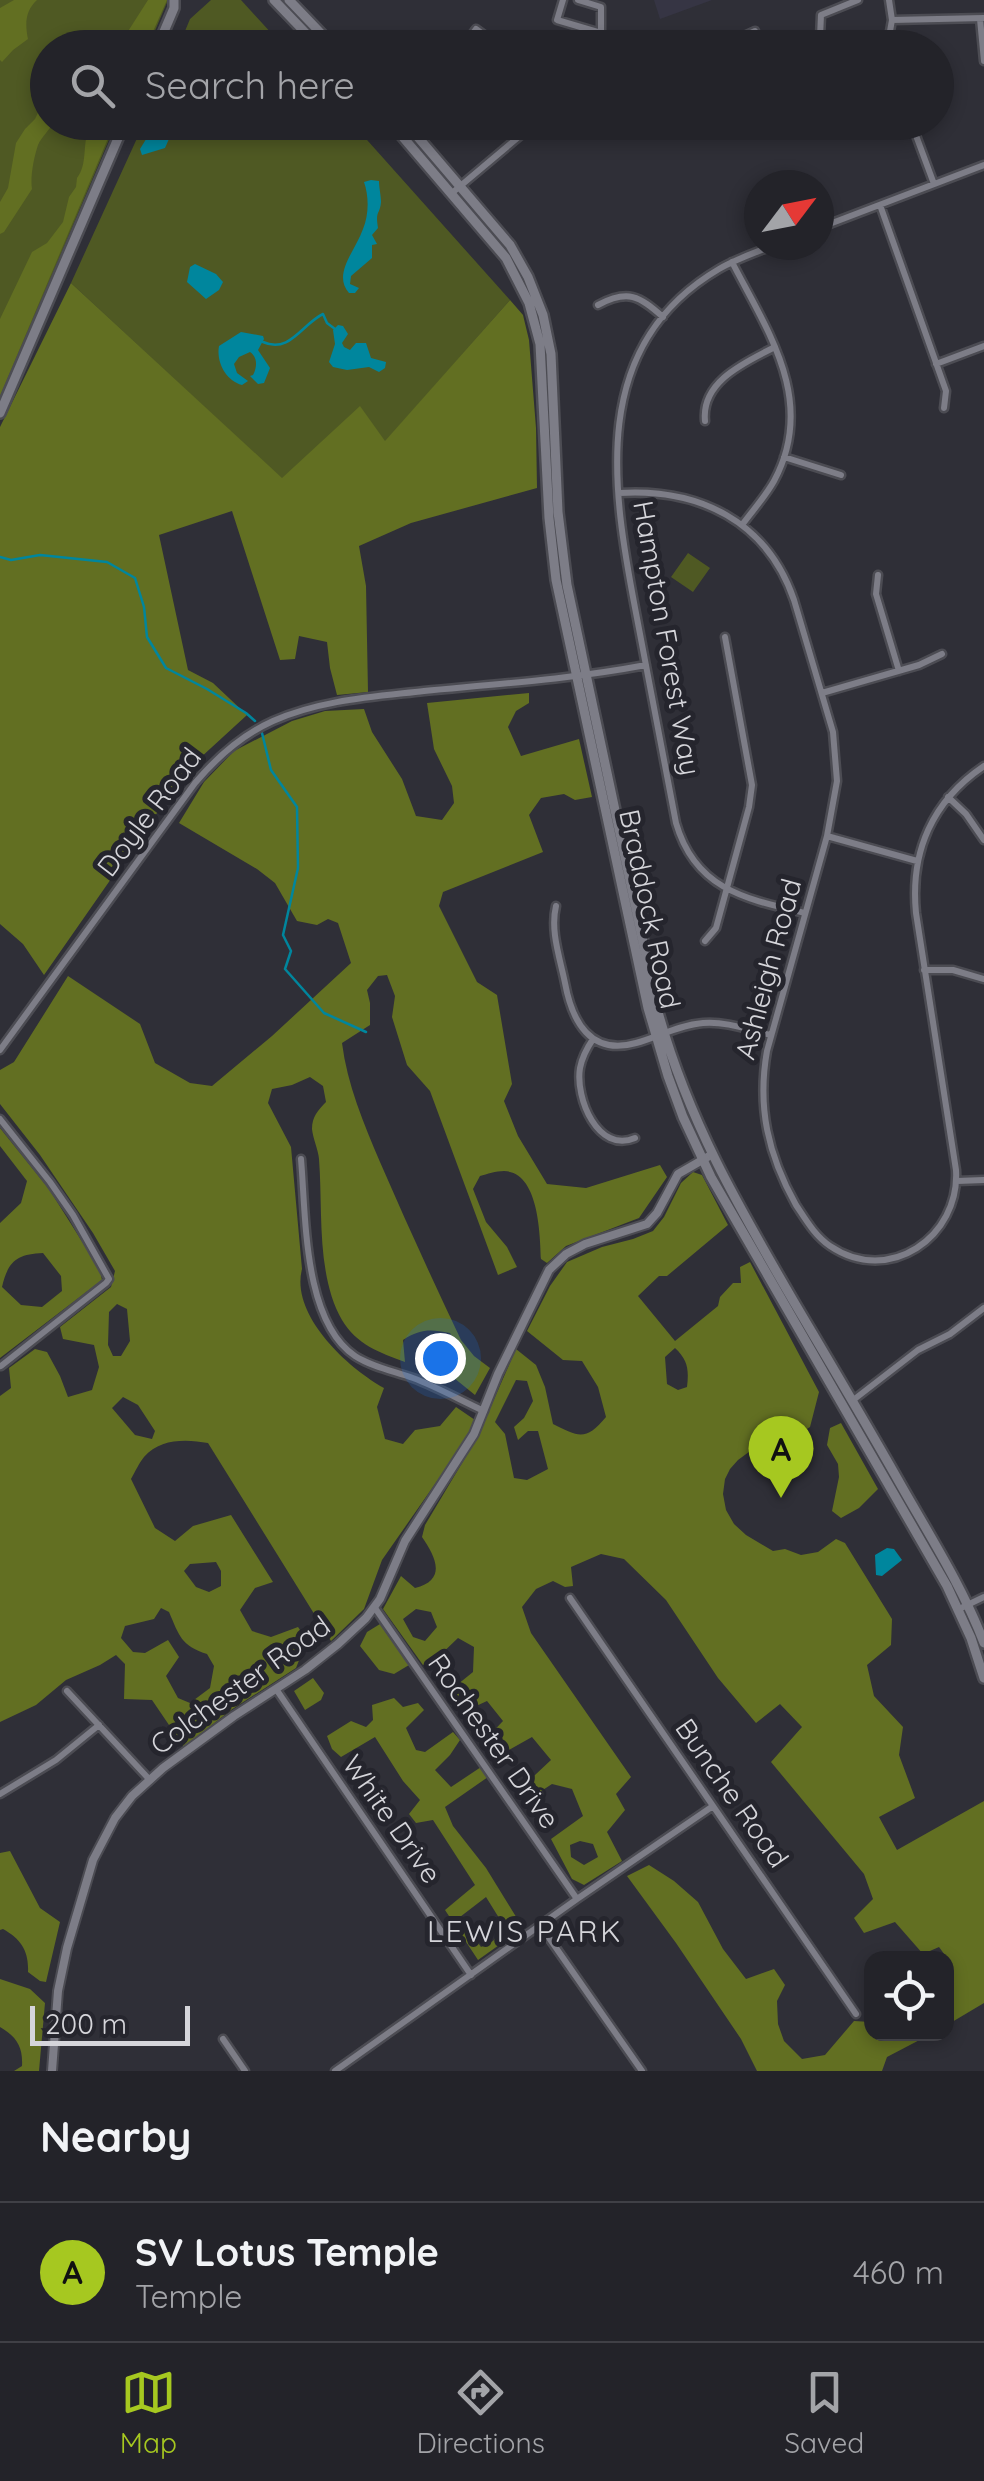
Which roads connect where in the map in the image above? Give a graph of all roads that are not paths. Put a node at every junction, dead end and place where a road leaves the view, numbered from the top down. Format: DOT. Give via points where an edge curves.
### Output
graph roads {
  1 [pos="184,0"];
  2 [pos="274,0"];
  3 [pos="289,0"];
  4 [pos="564,0"];
  5 [pos="578,0"];
  6 [pos="858,0"];
  7 [pos="889,0"];
  8 [pos="174,4"];
  9 [pos="982,19"];
  10 [pos="892,20"];
  11 [pos="164,30"];
  12 [pos="303,30"];
  13 [pos="318,30"];
  14 [pos="591,30"];
  15 [pos="601,30"];
  16 [pos="820,30"];
  17 [pos="890,30"];
  18 [pos="984,62"];
  19 [pos="116,140"];
  20 [pos="407,140"];
  21 [pos="418,140"];
  22 [pos="516,140"];
  23 [pos="917,140"];
  24 [pos="984,165"];
  25 [pos="934,184"];
  26 [pos="456,190"];
  27 [pos="880,205"];
  28 [pos="834,222"];
  29 [pos="744,257"];
  30 [pos="732,262"];
  31 [pos="598,305"];
  32 [pos="663,317"];
  33 [pos="984,346"];
  34 [pos="775,347"];
  35 [pos="936,364"];
  36 [pos="944,408"];
  37 [pos="0,413"];
  38 [pos="705,420"];
  39 [pos="784,456"];
  40 [pos="841,476"];
  41 [pos="619,493"];
  42 [pos="742,525"];
  43 [pos="878,575"];
  44 [pos="725,636"];
  45 [pos="942,654"];
  46 [pos="646,665"];
  47 [pos="898,670"];
  48 [pos="581,676"];
  49 [pos="822,694"];
  50 [pos="984,766"];
  51 [pos="948,797"];
  52 [pos="827,836"];
  53 [pos="984,840"];
  54 [pos="917,861"];
  55 [pos="726,890"];
  56 [pos="556,906"];
  57 [pos="805,914"];
  58 [pos="705,941"];
  59 [pos="924,970"];
  60 [pos="984,979"];
  61 [pos="660,1035"];
  62 [pos="772,1035"];
  63 [pos="593,1039"];
  64 [pos="0,1050"];
  65 [pos="0,1119"];
  66 [pos="635,1138"];
  67 [pos="706,1157"];
  68 [pos="301,1159"];
  69 [pos="956,1180"];
  70 [pos="984,1180"];
  71 [pos="984,1308"];
  72 [pos="1,1366"];
  73 [pos="852,1401"];
  74 [pos="484,1410"];
  75 [pos="984,1597"];
  76 [pos="570,1598"];
  77 [pos="964,1607"];
  78 [pos="375,1608"];
  79 [pos="984,1642"];
  80 [pos="984,1678"];
  81 [pos="276,1689"];
  82 [pos="67,1691"];
  83 [pos="99,1725"];
  84 [pos="149,1780"];
  85 [pos="0,1794"];
  86 [pos="713,1806"];
  87 [pos="577,1899"];
  88 [pos="540,1926"];
  89 [pos="471,1974"];
  90 [pos="856,2014"];
  91 [pos="223,2039"];
  92 [pos="52,2071"];
  93 [pos="244,2071"];
  94 [pos="334,2071"];
  95 [pos="642,2071"];
  1 -- 8 [label="main road"];
  2 -- 12 [label="main road"];
  3 -- 13 [label="main road"];
  4 -- 14 [label="street" via="557,20"];
  5 -- 15 [label="street" via="600,7"];
  6 -- 16 [label="street" via="821,15"];
  7 -- 10 [label="street"];
  8 -- 11 [label="main road"];
  9 -- 10 [label="street"];
  9 -- 18 [label="street"];
  10 -- 17 [label="street"];
  19 -- 37 [label="main road"];
  20 -- 26 [label="main road, Braddock Road"];
  21 -- 26 [label="main road, Braddock Road"];
  22 -- 26 [label="street"];
  23 -- 25 [label="street"];
  24 -- 25 [label="street"];
  25 -- 27 [label="street"];
  26 -- 48 [label="main road, Braddock Road" via="506,258 533,316 542,360 551,539 562,613"];
  27 -- 28 [label="street"];
  27 -- 35 [label="street"];
  29 -- 30 [label="street, Hampton Forest Way"];
  30 -- 32 [label="street, Hampton Forest Way" via="696,284"];
  30 -- 34 [label="street"];
  31 -- 32 [label="street" via="630,296"];
  32 -- 41 [label="street, Hampton Forest Way" via="623,396"];
  33 -- 35 [label="street"];
  34 -- 38 [label="street" via="720,382 706,402"];
  34 -- 39 [label="street" via="790,402"];
  35 -- 36 [label="street" via="946,390"];
  39 -- 40 [label="street"];
  39 -- 42 [label="street"];
  41 -- 42 [label="street, Ashleigh Road" via="684,497"];
  41 -- 46 [label="street, Hampton Forest Way"];
  42 -- 49 [label="street, Ashleigh Road" via="786,580"];
  43 -- 47 [label="street" via="876,594"];
  44 -- 55 [label="street" via="752,785"];
  45 -- 47 [label="street"];
  46 -- 48 [label="street, Doyle Road"];
  46 -- 55 [label="street, Hampton Forest Way" via="680,836 699,868"];
  47 -- 49 [label="street"];
  48 -- 61 [label="main road, Braddock Road"];
  48 -- 64 [label="street, Doyle Road" via="330,702 252,732 195,783"];
  49 -- 52 [label="street, Ashleigh Road" via="837,767"];
  50 -- 51 [label="street, Ashleigh Road"];
  51 -- 53 [label="street"];
  51 -- 54 [label="street, Ashleigh Road"];
  52 -- 54 [label="street"];
  52 -- 57 [label="street, Ashleigh Road"];
  54 -- 59 [label="street, Ashleigh Road" via="914,896"];
  55 -- 57 [label="street, Hampton Forest Way"];
  55 -- 58 [label="street" via="716,928"];
  56 -- 63 [label="street" via="553,924 569,1005"];
  57 -- 62 [label="street, Ashleigh Road"];
  59 -- 60 [label="street"];
  59 -- 69 [label="street, Ashleigh Road"];
  61 -- 62 [label="street" via="711,1022"];
  61 -- 63 [label="street" via="624,1046"];
  61 -- 67 [label="main road, Braddock Road" via="683,1117"];
  62 -- 69 [label="street, Ashleigh Road" via="762,1099 770,1146 796,1204 829,1246 866,1259 909,1252 943,1223"];
  63 -- 66 [label="street" via="579,1073 589,1115 616,1141"];
  65 -- 72 [label="street" via="74,1215 109,1278"];
  67 -- 73 [label="main road, Braddock Road"];
  67 -- 74 [label="street, Colchester Road" via="678,1174 647,1224 585,1244 554,1264"];
  67 -- 77 [label="main road, Braddock Road" via="730,1212"];
  68 -- 74 [label="street" via="317,1302 338,1341 358,1358"];
  69 -- 70 [label="street"];
  71 -- 73 [label="street"];
  73 -- 77 [label="main road, Braddock Road"];
  74 -- 78 [label="street, Colchester Road" via="402,1547"];
  75 -- 77 [label="street"];
  76 -- 86 [label="street, Bunche Road"];
  77 -- 79 [label="main road, Braddock Road"];
  77 -- 80 [label="main road, Braddock Road"];
  78 -- 81 [label="street, Colchester Road"];
  78 -- 87 [label="street, Rochester Drive"];
  81 -- 84 [label="street, Colchester Road"];
  81 -- 89 [label="street, White Drive"];
  82 -- 83 [label="street"];
  83 -- 84 [label="street"];
  83 -- 85 [label="street"];
  84 -- 92 [label="street, Colchester Road" via="115,1818 92,1860 62,1967"];
  86 -- 87 [label="street"];
  86 -- 90 [label="street, Bunche Road"];
  87 -- 88 [label="street"];
  88 -- 89 [label="street"];
  88 -- 95 [label="street"];
  89 -- 94 [label="street"];
  91 -- 93 [label="street"];
}
